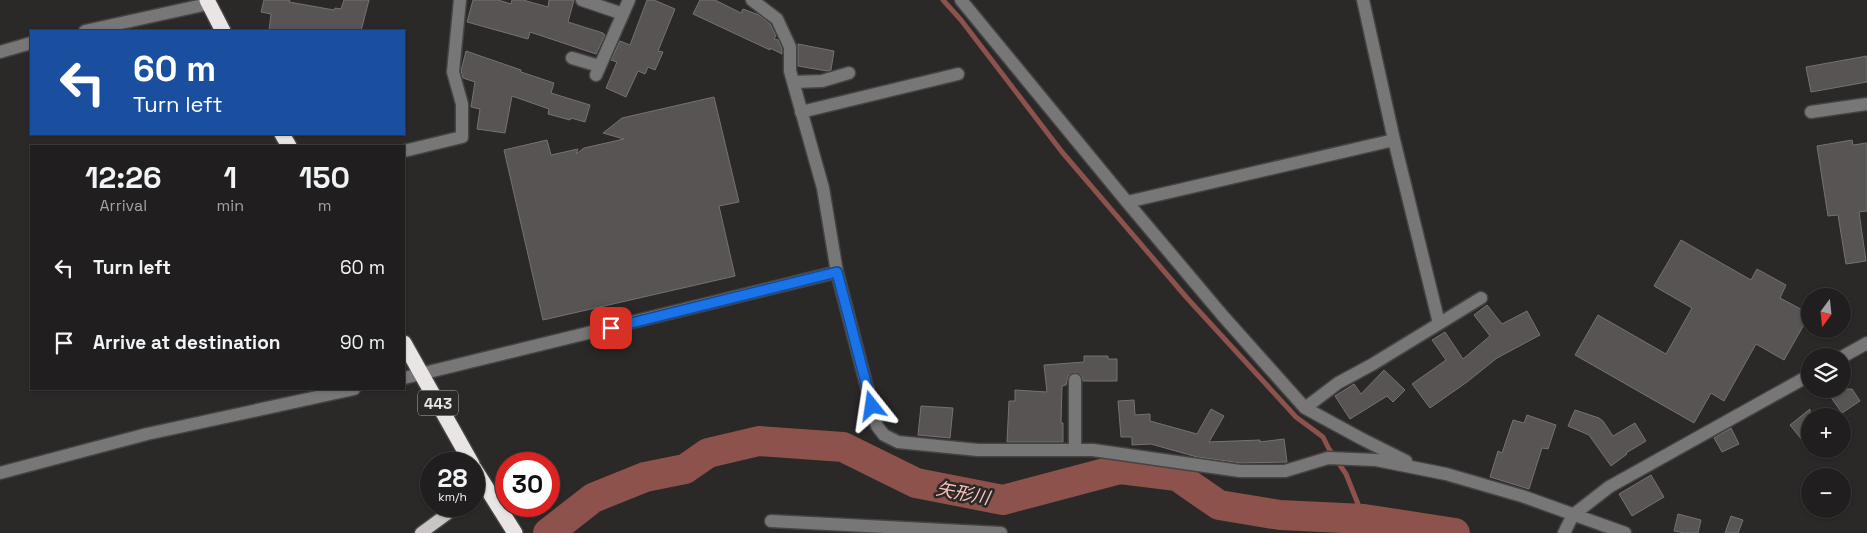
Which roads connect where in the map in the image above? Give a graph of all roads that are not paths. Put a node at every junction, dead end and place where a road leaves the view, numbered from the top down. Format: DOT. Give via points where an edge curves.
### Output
graph roads {
  1 [pos="460,0"];
  2 [pos="582,0"];
  3 [pos="629,0"];
  4 [pos="752,0"];
  5 [pos="961,0"];
  6 [pos="1363,0"];
  7 [pos="207,2"];
  8 [pos="623,14"];
  9 [pos="89,30"];
  10 [pos="222,30"];
  11 [pos="30,43"];
  12 [pos="0,52"];
  13 [pos="572,58"];
  14 [pos="849,73"];
  15 [pos="958,74"];
  16 [pos="793,82"];
  17 [pos="1867,104"];
  18 [pos="801,112"];
  19 [pos="1811,112"];
  20 [pos="1394,140"];
  21 [pos="405,151"];
  22 [pos="1127,202"];
  23 [pos="837,272"];
  24 [pos="1481,298"];
  25 [pos="1439,323"];
  26 [pos="1867,344"];
  27 [pos="405,345"];
  28 [pos="1851,352"];
  29 [pos="422,374"];
  30 [pos="405,378"];
  31 [pos="1075,380"];
  32 [pos="1801,380"];
  33 [pos="349,390"];
  34 [pos="1306,408"];
  35 [pos="1075,450"];
  36 [pos="465,452"];
  37 [pos="1424,469"];
  38 [pos="0,473"];
  39 [pos="485,499"];
  40 [pos="443,517"];
  41 [pos="771,521"];
  42 [pos="1568,524"];
  43 [pos="513,530"];
  44 [pos="420,533"];
  45 [pos="1001,533"];
  46 [pos="1625,533"];
  1 -- 21 [label="street" via="453,72 462,104 462,137"];
  2 -- 8 [label="street"];
  3 -- 8 [label="street"];
  4 -- 16 [label="street" via="777,19 790,47"];
  5 -- 22 [label="street"];
  6 -- 20 [label="street"];
  7 -- 9 [label="street"];
  7 -- 10 [label="highway"];
  8 -- 13 [label="street" via="597,71"];
  11 -- 12 [label="street"];
  14 -- 16 [label="street" via="822,81"];
  15 -- 18 [label="street"];
  16 -- 18 [label="street"];
  17 -- 19 [label="street"];
  18 -- 23 [label="street" via="823,188"];
  20 -- 22 [label="street"];
  20 -- 25 [label="street"];
  22 -- 34 [label="street"];
  23 -- 29 [label="street"];
  23 -- 35 [label="street" via="877,426 884,435 898,442 978,450"];
  24 -- 25 [label="street"];
  25 -- 34 [label="street" via="1338,383"];
  26 -- 28 [label="street"];
  27 -- 29 [label="highway, 443"];
  29 -- 30 [label="street"];
  29 -- 36 [label="highway, 443"];
  31 -- 35 [label="street"];
  32 -- 42 [label="street" via="1608,487"];
  33 -- 38 [label="street" via="147,434"];
  34 -- 37 [label="street" via="1362,440"];
  35 -- 37 [label="street" via="1240,471 1286,471 1328,458 1376,460"];
  37 -- 42 [label="street" via="1522,496"];
  39 -- 43 [label="highway"];
  40 -- 44 [label="main road"];
  41 -- 45 [label="street"];
  42 -- 46 [label="street"];
}
